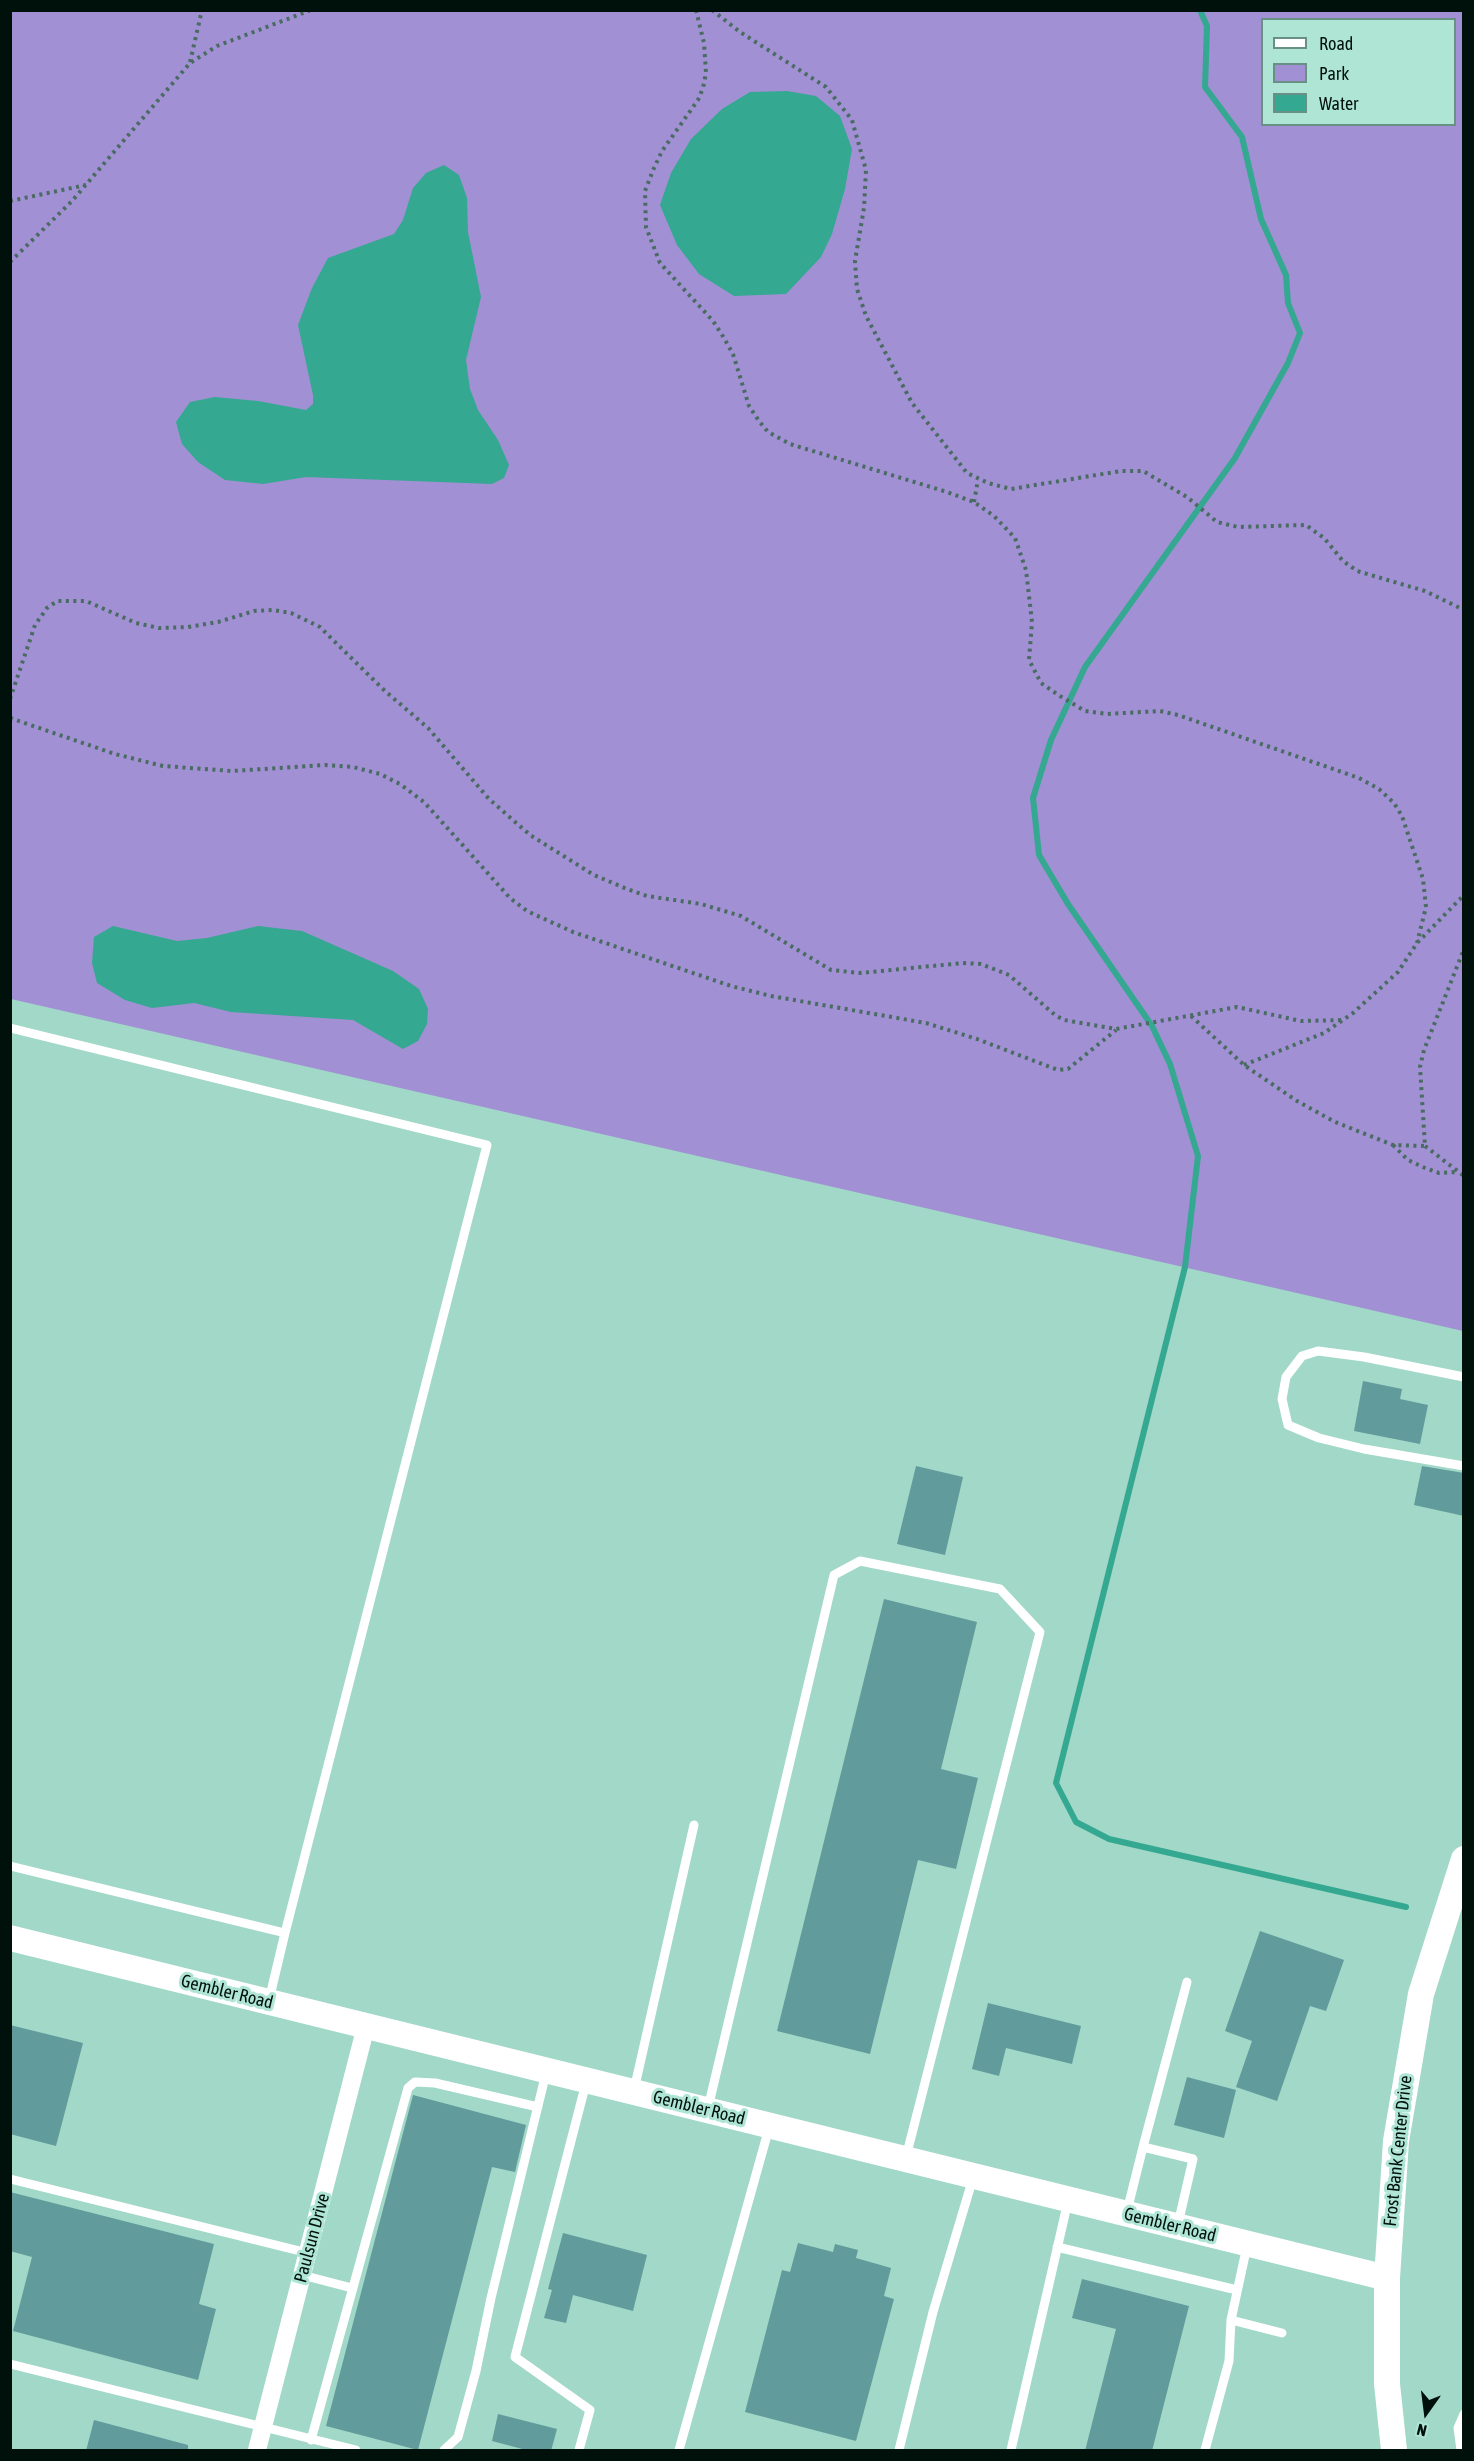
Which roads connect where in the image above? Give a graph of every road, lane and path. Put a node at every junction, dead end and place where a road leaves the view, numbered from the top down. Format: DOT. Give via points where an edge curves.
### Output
graph roads {
  1 [pos="202,10"];
  2 [pos="311,10"];
  3 [pos="696,10"];
  4 [pos="712,10"];
  5 [pos="190,63"];
  6 [pos="86,185"];
  7 [pos="10,201"];
  8 [pos="10,262"];
  9 [pos="978,479"];
  10 [pos="974,502"];
  11 [pos="1462,611"];
  12 [pos="10,699"];
  13 [pos="10,718"];
  14 [pos="1464,895"];
  15 [pos="1417,943"];
  16 [pos="1464,949"];
  17 [pos="1191,1016"];
  18 [pos="1344,1020"];
  19 [pos="10,1028"];
  20 [pos="1116,1029"];
  21 [pos="1244,1065"];
  22 [pos="1393,1144"];
  23 [pos="1425,1146"];
  24 [pos="1457,1172"];
  25 [pos="1464,1176"];
  26 [pos="1464,1377"];
  27 [pos="1464,1466"];
  28 [pos="694,1825"];
  29 [pos="1464,1859"];
  30 [pos="10,1866"];
  31 [pos="285,1933"];
  32 [pos="10,1938"];
  33 [pos="1187,1982"];
  34 [pos="269,2002"];
  35 [pos="366,2026"];
  36 [pos="547,2071"];
  37 [pos="587,2081"];
  38 [pos="633,2092"];
  39 [pos="538,2107"];
  40 [pos="708,2110"];
  41 [pos="770,2126"];
  42 [pos="1143,2147"];
  43 [pos="905,2159"];
  44 [pos="974,2176"];
  45 [pos="10,2179"];
  46 [pos="1068,2199"];
  47 [pos="1126,2214"];
  48 [pos="1177,2226"];
  49 [pos="1247,2244"];
  50 [pos="1057,2247"];
  51 [pos="308,2253"];
  52 [pos="302,2275"];
  53 [pos="1387,2278"];
  54 [pos="352,2288"];
  55 [pos="1237,2290"];
  56 [pos="1231,2320"];
  57 [pos="1282,2333"];
  58 [pos="10,2364"];
  59 [pos="1464,2414"];
  60 [pos="262,2429"];
  61 [pos="311,2440"];
  62 [pos="257,2451"];
  63 [pos="356,2451"];
  64 [pos="444,2451"];
  65 [pos="579,2451"];
  66 [pos="679,2451"];
  67 [pos="899,2451"];
  68 [pos="1011,2451"];
  69 [pos="1205,2451"];
  70 [pos="1394,2451"];
  71 [pos="1461,2451"];
  1 -- 5 [label="path"];
  2 -- 5 [label="path" via="217,46"];
  3 -- 10 [label="path" via="704,43 703,88 662,151 645,191 646,227 660,262 724,338 750,406 768,432 790,444"];
  4 -- 9 [label="path" via="826,87 852,120 866,170 855,261 857,289 866,316 912,403 967,472"];
  5 -- 6 [label="path"];
  6 -- 7 [label="path"];
  6 -- 8 [label="path"];
  9 -- 10 [label="path"];
  9 -- 11 [label="path" via="1011,489 1120,471 1143,471 1187,497 1217,522 1238,527 1306,525 1358,571 1425,591"];
  10 -- 15 [label="path" via="1015,538 1026,570 1032,622 1029,660 1041,683 1084,711 1160,711 1178,715 1359,778 1380,789 1402,816 1423,879 1426,908"];
  12 -- 20 [label="path" via="35,626 57,601 86,601 159,628 218,622 254,611 291,613 326,633 428,728 489,799 530,835 594,875 648,896 701,904 741,916 831,970 883,972 963,963 996,968 1064,1020"];
  13 -- 20 [label="path" via="163,766 232,771 325,765 380,774 424,802 510,898 527,911 573,932 731,986 926,1023 1058,1070 1068,1069"];
  14 -- 15 [label="path"];
  15 -- 18 [label="path" via="1398,972"];
  16 -- 23 [label="path" via="1420,1067"];
  17 -- 18 [label="path" via="1237,1007 1301,1021"];
  17 -- 20 [label="path"];
  17 -- 21 [label="path"];
  18 -- 21 [label="path" via="1324,1033"];
  19 -- 31 [label="lane" via="487,1145"];
  21 -- 22 [label="path" via="1335,1122"];
  22 -- 23 [label="path"];
  22 -- 24 [label="path" via="1408,1160 1425,1168 1438,1173"];
  23 -- 24 [label="path"];
  24 -- 25 [label="path"];
  26 -- 27 [label="lane" via="1318,1351 1302,1356 1286,1377 1282,1399 1288,1425 1319,1438"];
  28 -- 38 [label="lane"];
  29 -- 53 [label="main road, Frost Bank Center Drive" via="1421,1994 1410,2048 1396,2141"];
  30 -- 31 [label="lane"];
  31 -- 34 [label="lane"];
  32 -- 34 [label="main road, Gembler Road"];
  33 -- 42 [label="lane"];
  34 -- 35 [label="main road, Gembler Road"];
  35 -- 36 [label="main road, Gembler Road"];
  35 -- 51 [label="street, Paulsun Drive"];
  36 -- 37 [label="main road, Gembler Road"];
  36 -- 39 [label="lane"];
  37 -- 38 [label="main road, Gembler Road"];
  37 -- 65 [label="lane" via="515,2357 590,2410"];
  38 -- 40 [label="main road, Gembler Road"];
  39 -- 54 [label="lane" via="435,2083 415,2082 408,2088"];
  39 -- 64 [label="lane" via="458,2437"];
  40 -- 41 [label="main road, Gembler Road"];
  40 -- 43 [label="lane" via="834,1575 861,1561 1000,1589 1040,1632"];
  41 -- 43 [label="main road, Gembler Road"];
  41 -- 66 [label="lane"];
  42 -- 47 [label="lane"];
  42 -- 48 [label="lane" via="1193,2159"];
  43 -- 44 [label="main road, Gembler Road"];
  44 -- 46 [label="main road, Gembler Road"];
  44 -- 67 [label="lane" via="933,2312"];
  45 -- 51 [label="lane"];
  46 -- 47 [label="main road, Gembler Road"];
  46 -- 50 [label="lane"];
  47 -- 48 [label="main road, Gembler Road"];
  48 -- 49 [label="main road, Gembler Road"];
  49 -- 53 [label="main road, Gembler Road"];
  49 -- 55 [label="lane"];
  50 -- 55 [label="lane"];
  50 -- 68 [label="lane"];
  51 -- 52 [label="street, Paulsun Drive"];
  52 -- 54 [label="lane"];
  52 -- 60 [label="street, Paulsun Drive"];
  53 -- 70 [label="main road, Frost Bank Center Drive" via="1387,2384"];
  54 -- 61 [label="lane"];
  55 -- 56 [label="lane"];
  56 -- 57 [label="lane"];
  56 -- 69 [label="lane" via="1229,2361"];
  58 -- 60 [label="lane"];
  59 -- 71 [label="lane" via="1458,2428"];
  60 -- 61 [label="lane"];
  60 -- 62 [label="street, Paulsun Drive"];
  61 -- 63 [label="lane"];
}
